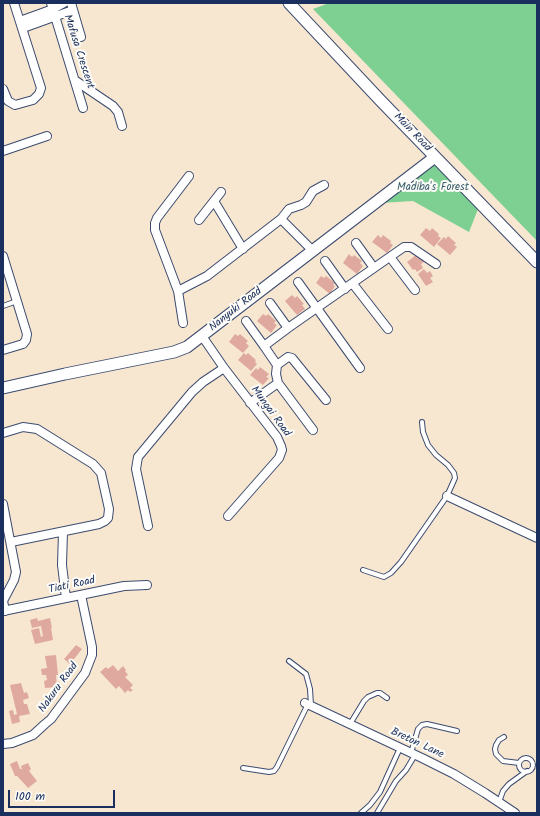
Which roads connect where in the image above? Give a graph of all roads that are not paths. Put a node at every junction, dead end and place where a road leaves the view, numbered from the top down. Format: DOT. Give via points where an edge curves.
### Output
graph roads {
  1 [pos="14,3"];
  2 [pos="64,3"];
  3 [pos="289,3"];
  4 [pos="72,6"];
  5 [pos="53,10"];
  6 [pos="21,25"];
  7 [pos="81,37"];
  8 [pos="76,81"];
  9 [pos="3,89"];
  10 [pos="84,108"];
  11 [pos="122,126"];
  12 [pos="47,136"];
  13 [pos="3,151"];
  14 [pos="435,157"];
  15 [pos="189,176"];
  16 [pos="324,185"];
  17 [pos="221,192"];
  18 [pos="214,201"];
  19 [pos="282,219"];
  20 [pos="199,220"];
  21 [pos="356,243"];
  22 [pos="243,249"];
  23 [pos="313,251"];
  24 [pos="3,256"];
  25 [pos="390,257"];
  26 [pos="325,261"];
  27 [pos="537,262"];
  28 [pos="436,264"];
  29 [pos="5,266"];
  30 [pos="374,268"];
  31 [pos="298,282"];
  32 [pos="353,284"];
  33 [pos="345,289"];
  34 [pos="415,290"];
  35 [pos="178,291"];
  36 [pos="17,301"];
  37 [pos="270,303"];
  38 [pos="3,306"];
  39 [pos="316,307"];
  40 [pos="246,321"];
  41 [pos="183,323"];
  42 [pos="288,328"];
  43 [pos="388,329"];
  44 [pos="202,336"];
  45 [pos="264,346"];
  46 [pos="3,350"];
  47 [pos="277,365"];
  48 [pos="224,368"];
  49 [pos="360,368"];
  50 [pos="278,382"];
  51 [pos="3,388"];
  52 [pos="326,400"];
  53 [pos="250,403"];
  54 [pos="422,422"];
  55 [pos="313,430"];
  56 [pos="3,433"];
  57 [pos="447,496"];
  58 [pos="3,504"];
  59 [pos="228,516"];
  60 [pos="148,526"];
  61 [pos="63,532"];
  62 [pos="537,538"];
  63 [pos="11,542"];
  64 [pos="363,570"];
  65 [pos="147,585"];
  66 [pos="81,595"];
  67 [pos="66,598"];
  68 [pos="4,611"];
  69 [pos="288,661"];
  70 [pos="387,698"];
  71 [pos="308,704"];
  72 [pos="350,724"];
  73 [pos="457,731"];
  74 [pos="504,737"];
  75 [pos="3,744"];
  76 [pos="400,748"];
  77 [pos="413,754"];
  78 [pos="519,764"];
  79 [pos="243,768"];
  80 [pos="527,771"];
  81 [pos="499,802"];
  82 [pos="361,813"];
  83 [pos="377,813"];
  84 [pos="515,813"];
  1 -- 6 [label="street"];
  2 -- 5 [label="street"];
  3 -- 14 [label="street, Main Road"];
  4 -- 5 [label="street"];
  4 -- 7 [label="street"];
  5 -- 6 [label="street"];
  5 -- 8 [label="street, Mafusa Crescent"];
  6 -- 9 [label="street" via="41,88 33,100 15,105 8,101"];
  8 -- 10 [label="street, Mafusa Crescent"];
  8 -- 11 [label="street" via="113,106 118,112"];
  12 -- 13 [label="street"];
  14 -- 23 [label="street, Nanyuki Road"];
  14 -- 27 [label="street, Main Road"];
  15 -- 35 [label="street" via="155,223 156,233"];
  16 -- 19 [label="street" via="316,188 306,202 289,209"];
  17 -- 18 [label="street"];
  18 -- 20 [label="street"];
  18 -- 22 [label="street"];
  19 -- 22 [label="street"];
  19 -- 23 [label="street"];
  21 -- 30 [label="street"];
  22 -- 35 [label="street" via="207,276"];
  23 -- 44 [label="street, Nanyuki Road"];
  24 -- 29 [label="street"];
  25 -- 28 [label="street" via="409,246"];
  25 -- 30 [label="street"];
  25 -- 34 [label="street"];
  26 -- 33 [label="street"];
  29 -- 36 [label="street"];
  30 -- 32 [label="street"];
  31 -- 39 [label="street"];
  32 -- 33 [label="street"];
  32 -- 43 [label="street"];
  33 -- 39 [label="street"];
  35 -- 41 [label="street"];
  36 -- 38 [label="lane"];
  36 -- 46 [label="street" via="27,338 20,346"];
  37 -- 42 [label="street"];
  39 -- 42 [label="street"];
  39 -- 49 [label="street"];
  40 -- 45 [label="street"];
  42 -- 45 [label="street"];
  44 -- 48 [label="street, Mungai Road"];
  44 -- 51 [label="street, Nanyuki Road" via="174,352"];
  45 -- 47 [label="street"];
  47 -- 50 [label="street"];
  47 -- 52 [label="street" via="285,358 292,358"];
  48 -- 53 [label="street, Mungai Road"];
  48 -- 60 [label="street" via="192,392 138,457 136,469"];
  50 -- 53 [label="street"];
  50 -- 55 [label="street"];
  53 -- 59 [label="street, Mungai Road" via="276,437 282,450 279,458"];
  54 -- 57 [label="lane" via="428,445 454,473 455,478"];
  56 -- 61 [label="street" via="23,427 37,429 93,464 101,473 109,509 108,518 98,524"];
  57 -- 62 [label="street"];
  57 -- 64 [label="lane" via="391,573 384,576"];
  58 -- 63 [label="street"];
  61 -- 63 [label="street"];
  61 -- 67 [label="street" via="62,565"];
  63 -- 68 [label="street" via="16,572 3,601"];
  65 -- 66 [label="street, Tiati Road" via="124,586"];
  66 -- 67 [label="street, Tiati Road"];
  66 -- 75 [label="street, Nakuru Road" via="92,647 85,673 51,719 33,735"];
  67 -- 68 [label="street, Tiati Road"];
  69 -- 71 [label="lane" via="306,674 310,689"];
  70 -- 72 [label="lane" via="380,693 368,697"];
  71 -- 72 [label="street, Breton Lane"];
  71 -- 79 [label="lane" via="274,771"];
  72 -- 76 [label="street, Breton Lane"];
  73 -- 77 [label="lane" via="422,725 418,729"];
  74 -- 78 [label="lane" via="496,745 496,754 503,761"];
  76 -- 77 [label="street, Breton Lane"];
  76 -- 82 [label="lane" via="380,792"];
  77 -- 81 [label="street, Breton Lane" via="454,774"];
  77 -- 83 [label="lane" via="406,770 396,781"];
  78 -- 80 [label="lane" via="521,770"];
  78 -- 80 [label="lane" via="523,758 530,759 532,765"];
  80 -- 81 [label="lane" via="509,784"];
  81 -- 84 [label="street, Breton Lane"];
}
